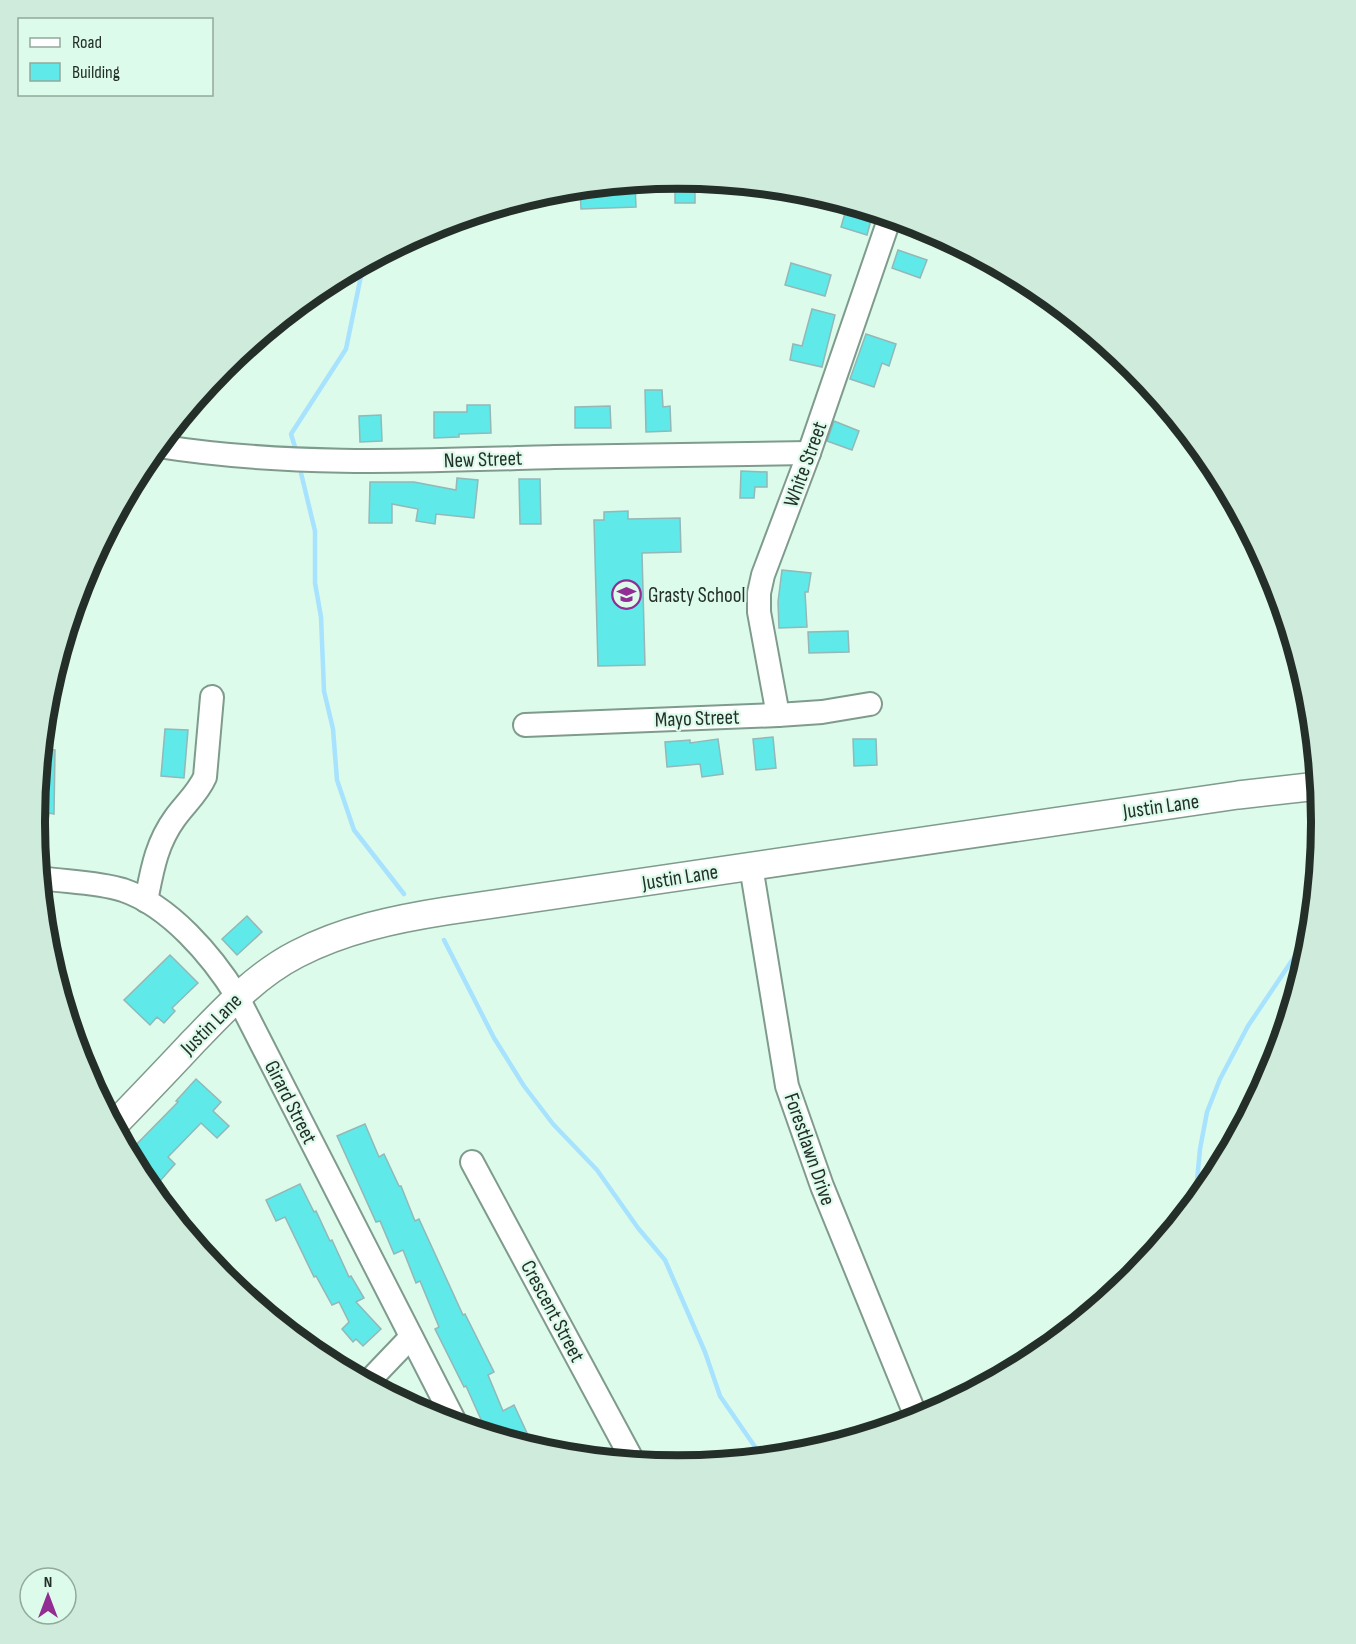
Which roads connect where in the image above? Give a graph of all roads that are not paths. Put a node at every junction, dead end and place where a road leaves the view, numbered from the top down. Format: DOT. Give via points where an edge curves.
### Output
graph roads {
  1 [pos="887,225"];
  2 [pos="169,447"];
  3 [pos="809,453"];
  4 [pos="212,697"];
  5 [pos="870,704"];
  6 [pos="777,715"];
  7 [pos="525,725"];
  8 [pos="1310,787"];
  9 [pos="751,866"];
  10 [pos="48,879"];
  11 [pos="146,902"];
  12 [pos="237,996"];
  13 [pos="120,1119"];
  14 [pos="472,1162"];
  15 [pos="411,1337"];
  16 [pos="373,1377"];
  17 [pos="913,1409"];
  18 [pos="450,1412"];
  19 [pos="629,1453"];
  1 -- 3 [label="street, White Street"];
  2 -- 3 [label="street, New Street" via="289,460"];
  3 -- 6 [label="street, White Street" via="759,593"];
  4 -- 11 [label="street" via="205,777 163,837 154,858"];
  5 -- 6 [label="street, Mayo Street"];
  6 -- 7 [label="street, Mayo Street"];
  8 -- 9 [label="main road, Justin Lane"];
  9 -- 12 [label="main road, Justin Lane" via="375,925 295,955"];
  9 -- 17 [label="street, Forestlawn Drive" via="787,1086 822,1186"];
  10 -- 11 [label="street, Girard Street" via="109,887"];
  11 -- 12 [label="street, Girard Street" via="197,943"];
  12 -- 13 [label="main road, Justin Lane"];
  12 -- 15 [label="street, Girard Street"];
  14 -- 19 [label="street, Crescent Street"];
  15 -- 16 [label="street"];
  15 -- 18 [label="street, Girard Street"];
}
